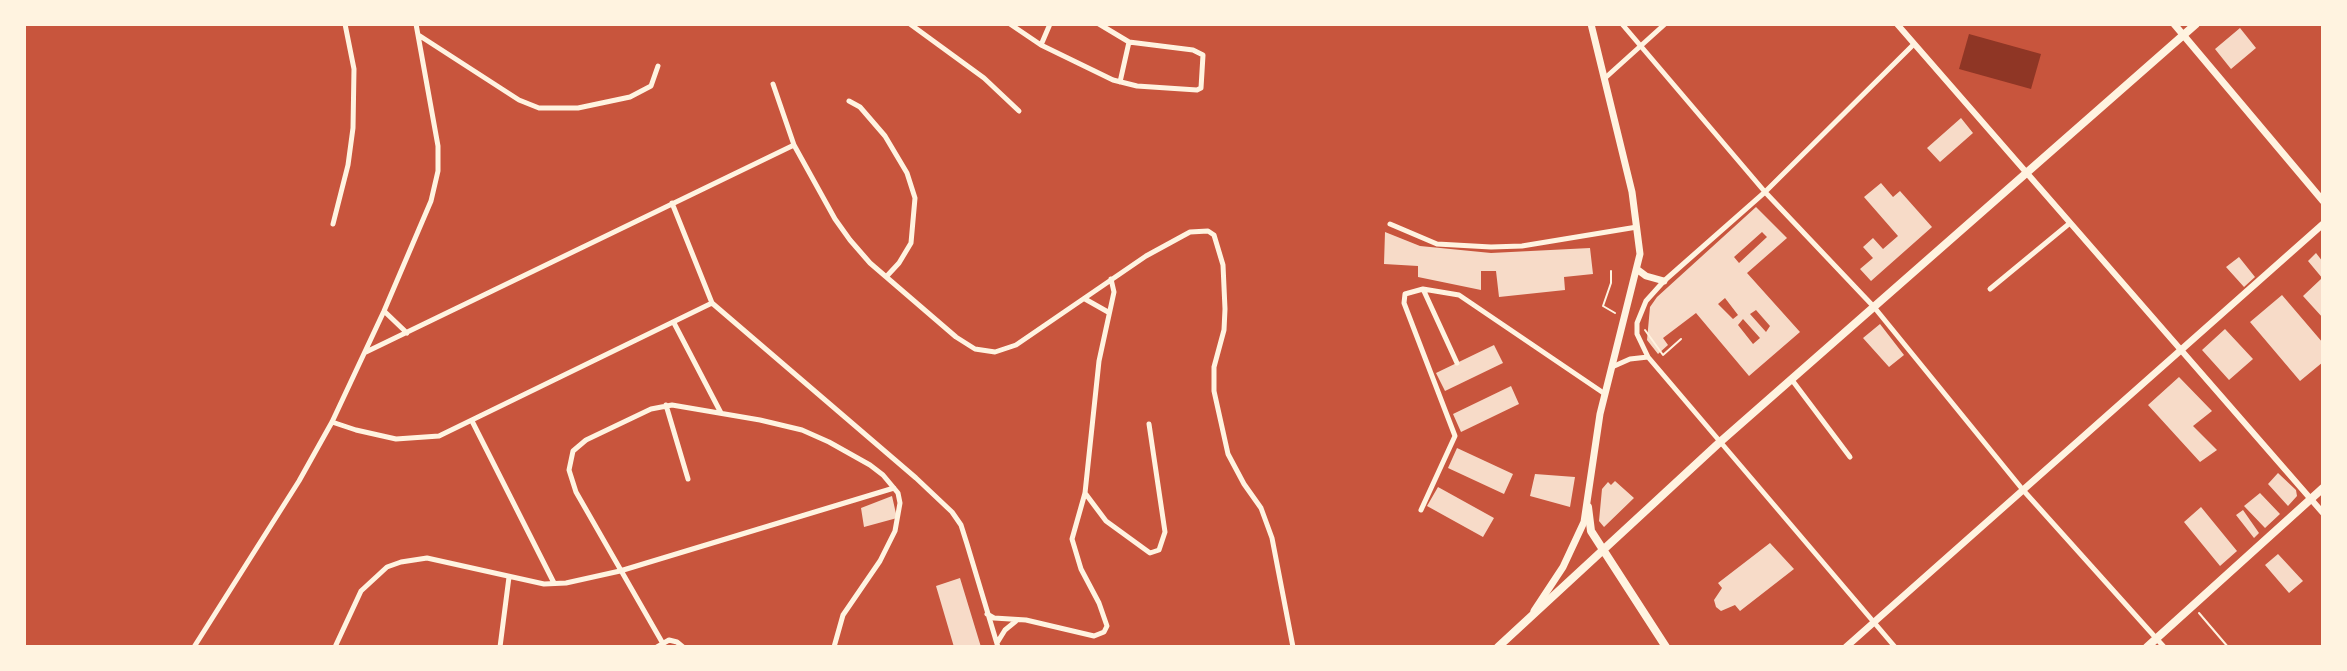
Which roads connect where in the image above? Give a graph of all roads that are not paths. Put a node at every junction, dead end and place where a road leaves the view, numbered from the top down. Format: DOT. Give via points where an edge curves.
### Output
graph roads {
  1 [pos="345,24"];
  2 [pos="416,24"];
  3 [pos="910,24"];
  4 [pos="1010,24"];
  5 [pos="1050,24"];
  6 [pos="1099,24"];
  7 [pos="1591,24"];
  8 [pos="1622,24"];
  9 [pos="1665,24"];
  10 [pos="1897,24"];
  11 [pos="2174,24"];
  12 [pos="2196,24"];
  13 [pos="2183,35"];
  14 [pos="420,36"];
  15 [pos="1129,42"];
  16 [pos="1914,44"];
  17 [pos="1041,45"];
  18 [pos="1641,46"];
  19 [pos="658,66"];
  20 [pos="1604,79"];
  21 [pos="1120,82"];
  22 [pos="773,84"];
  23 [pos="849,101"];
  24 [pos="1019,111"];
  25 [pos="794,145"];
  26 [pos="2025,172"];
  27 [pos="1765,192"];
  28 [pos="2323,201"];
  29 [pos="672,203"];
  30 [pos="2070,223"];
  31 [pos="333,224"];
  32 [pos="1390,224"];
  33 [pos="2323,224"];
  34 [pos="1638,227"];
  35 [pos="1638,270"];
  36 [pos="886,277"];
  37 [pos="1111,279"];
  38 [pos="1664,281"];
  39 [pos="1423,289"];
  40 [pos="1990,289"];
  41 [pos="1085,299"];
  42 [pos="712,303"];
  43 [pos="1874,307"];
  44 [pos="384,311"];
  45 [pos="1108,312"];
  46 [pos="674,322"];
  47 [pos="407,333"];
  48 [pos="2180,351"];
  49 [pos="366,352"];
  50 [pos="1648,357"];
  51 [pos="1457,363"];
  52 [pos="1612,367"];
  53 [pos="1792,380"];
  54 [pos="1605,394"];
  55 [pos="666,405"];
  56 [pos="721,414"];
  57 [pos="472,421"];
  58 [pos="332,422"];
  59 [pos="1149,424"];
  60 [pos="1720,442"];
  61 [pos="1850,457"];
  62 [pos="688,479"];
  63 [pos="894,488"];
  64 [pos="2323,488"];
  65 [pos="2023,490"];
  66 [pos="1085,493"];
  67 [pos="2311,498"];
  68 [pos="1588,507"];
  69 [pos="1421,510"];
  70 [pos="2323,513"];
  71 [pos="1603,551"];
  72 [pos="620,571"];
  73 [pos="509,577"];
  74 [pos="555,584"];
  75 [pos="987,614"];
  76 [pos="1530,616"];
  77 [pos="1017,621"];
  78 [pos="1873,622"];
  79 [pos="2156,639"];
  80 [pos="659,644"];
  81 [pos="997,645"];
  82 [pos="194,647"];
  83 [pos="335,647"];
  84 [pos="500,647"];
  85 [pos="683,647"];
  86 [pos="834,647"];
  87 [pos="1293,647"];
  88 [pos="1498,647"];
  89 [pos="1666,647"];
  90 [pos="1846,647"];
  91 [pos="1895,647"];
  92 [pos="2147,647"];
  93 [pos="2164,647"];
  1 -- 31 [label="street" via="354,69 353,128"];
  2 -- 14 [label="street"];
  3 -- 24 [label="street"];
  4 -- 17 [label="street"];
  5 -- 17 [label="street"];
  6 -- 15 [label="street"];
  7 -- 20 [label="main road"];
  8 -- 18 [label="street"];
  9 -- 18 [label="street"];
  10 -- 16 [label="street"];
  11 -- 13 [label="main road"];
  12 -- 13 [label="main road"];
  13 -- 26 [label="main road"];
  13 -- 28 [label="main road"];
  14 -- 19 [label="street" via="539,108 578,108 630,97 651,86"];
  14 -- 44 [label="street" via="438,171 431,201"];
  15 -- 21 [label="street"];
  15 -- 21 [label="street" via="1203,55 1201,88"];
  16 -- 26 [label="street"];
  16 -- 27 [label="street"];
  17 -- 21 [label="street"];
  18 -- 20 [label="street"];
  18 -- 27 [label="street"];
  20 -- 34 [label="main road"];
  22 -- 25 [label="street"];
  23 -- 36 [label="street" via="885,136 915,198 911,243"];
  25 -- 29 [label="street"];
  25 -- 36 [label="street" via="840,226"];
  26 -- 30 [label="street"];
  26 -- 43 [label="main road"];
  27 -- 38 [label="street"];
  27 -- 43 [label="street"];
  29 -- 42 [label="street"];
  29 -- 47 [label="street"];
  30 -- 40 [label="street"];
  30 -- 48 [label="street"];
  32 -- 34 [label="street" via="1437,244 1491,247"];
  33 -- 48 [label="main road"];
  34 -- 35 [label="main road"];
  35 -- 38 [label="main road"];
  35 -- 52 [label="main road"];
  36 -- 41 [label="street" via="956,337 984,351 1016,345"];
  37 -- 41 [label="street"];
  37 -- 45 [label="street" via="1114,292"];
  37 -- 87 [label="street" via="1190,232 1214,235 1223,265 1225,309 1214,391 1228,454 1261,508 1272,538"];
  38 -- 50 [label="street" via="1646,301 1637,323"];
  39 -- 51 [label="street"];
  39 -- 54 [label="street" via="1459,295"];
  39 -- 69 [label="street" via="1405,294 1404,303 1455,436"];
  41 -- 45 [label="street"];
  42 -- 46 [label="street"];
  42 -- 75 [label="street" via="952,512"];
  43 -- 53 [label="main road"];
  43 -- 65 [label="street"];
  44 -- 47 [label="street"];
  44 -- 49 [label="street"];
  45 -- 66 [label="street"];
  46 -- 56 [label="street"];
  46 -- 57 [label="street"];
  47 -- 49 [label="street"];
  48 -- 65 [label="main road"];
  48 -- 67 [label="street"];
  49 -- 58 [label="street"];
  50 -- 52 [label="street"];
  50 -- 60 [label="street"];
  52 -- 54 [label="main road"];
  53 -- 60 [label="main road"];
  53 -- 61 [label="street"];
  54 -- 68 [label="main road"];
  55 -- 56 [label="street"];
  55 -- 62 [label="street"];
  55 -- 72 [label="street" via="586,440 570,461 571,482"];
  56 -- 63 [label="street" via="785,426 829,442 870,465"];
  57 -- 58 [label="street" via="439,436 412,440"];
  57 -- 74 [label="street"];
  58 -- 82 [label="street"];
  59 -- 66 [label="street" via="1165,532 1159,550 1150,553 1106,521"];
  60 -- 71 [label="main road"];
  60 -- 78 [label="street"];
  63 -- 72 [label="street"];
  63 -- 86 [label="street" via="900,503 895,531 843,615"];
  64 -- 67 [label="main road"];
  65 -- 78 [label="main road"];
  65 -- 79 [label="street"];
  66 -- 77 [label="street" via="1072,539 1106,618 1104,632 1094,636"];
  67 -- 70 [label="street"];
  67 -- 79 [label="main road"];
  68 -- 71 [label="main road" via="1589,527"];
  68 -- 76 [label="main road" via="1563,567"];
  71 -- 76 [label="main road"];
  71 -- 89 [label="main road"];
  72 -- 74 [label="street"];
  72 -- 80 [label="street"];
  73 -- 74 [label="street"];
  73 -- 83 [label="street" via="427,558 387,567 361,591"];
  73 -- 84 [label="street"];
  75 -- 77 [label="street"];
  75 -- 81 [label="street"];
  76 -- 88 [label="main road"];
  77 -- 81 [label="street"];
  78 -- 90 [label="main road"];
  78 -- 91 [label="street"];
  79 -- 92 [label="main road"];
  79 -- 93 [label="street"];
  80 -- 85 [label="street" via="669,640"];
}
